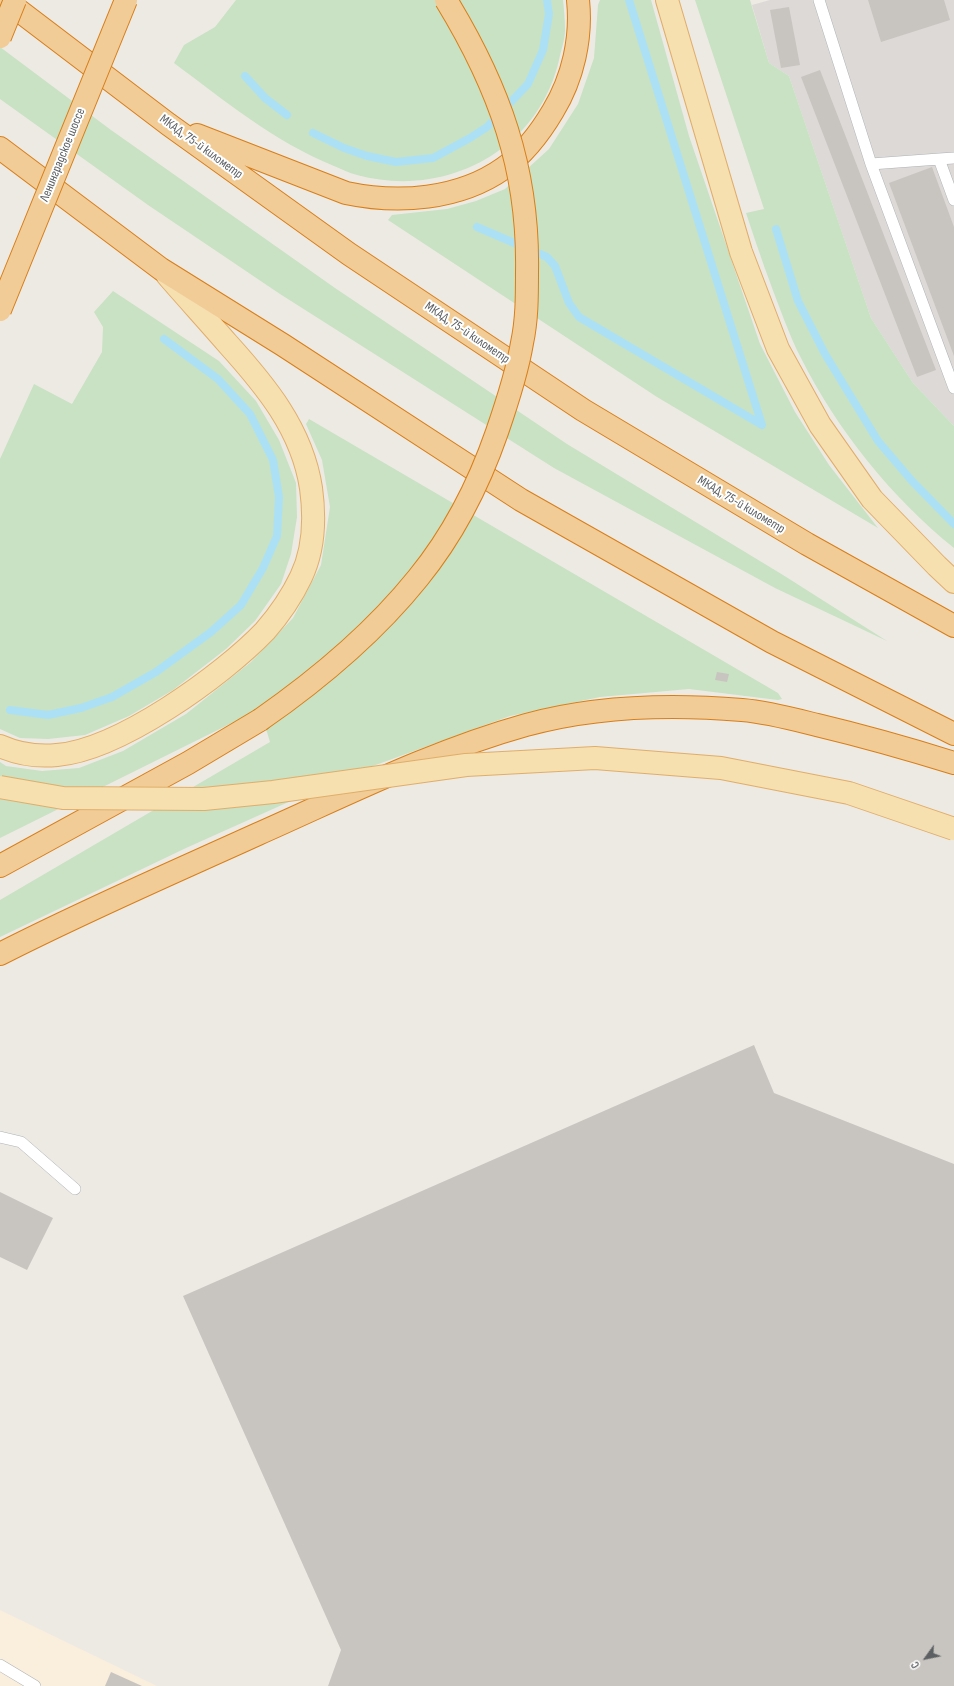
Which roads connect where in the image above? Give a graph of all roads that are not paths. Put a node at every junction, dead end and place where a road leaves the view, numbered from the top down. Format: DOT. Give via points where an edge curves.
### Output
graph roads {
  1 [pos="5,0"];
  2 [pos="15,0"];
  3 [pos="126,0"];
  4 [pos="446,0"];
  5 [pos="578,0"];
  6 [pos="667,0"];
  7 [pos="819,0"];
  8 [pos="0,38"];
  9 [pos="168,124"];
  10 [pos="0,148"];
  11 [pos="0,156"];
  12 [pos="954,158"];
  13 [pos="939,159"];
  14 [pos="871,164"];
  15 [pos="40,178"];
  16 [pos="954,200"];
  17 [pos="161,268"];
  18 [pos="0,310"];
  19 [pos="954,388"];
  20 [pos="954,582"];
  21 [pos="954,626"];
  22 [pos="954,734"];
  23 [pos="0,746"];
  24 [pos="954,763"];
  25 [pos="0,787"];
  26 [pos="954,829"];
  27 [pos="0,866"];
  28 [pos="0,954"];
  29 [pos="0,1137"];
  30 [pos="75,1189"];
  31 [pos="0,1665"];
  32 [pos="35,1686"];
  1 -- 9 [label="highway, МКАД, 75-й километр"];
  2 -- 8 [label="highway, bridge"];
  3 -- 18 [label="highway, Ленинградское шоссе, bridge"];
  4 -- 27 [label="highway, bridge" via="484,69 502,114 516,159 524,202 528,246 522,342 509,399 489,454 467,502 446,539 391,610 317,678 260,720 188,763"];
  5 -- 9 [label="highway" via="577,41 572,67 560,99 540,132 525,150 504,168 488,178 453,191 420,198 394,199 346,193"];
  6 -- 20 [label="main road" via="741,252 778,349 820,425 872,499"];
  7 -- 14 [label="lane"];
  9 -- 21 [label="highway, МКАД, 75-й километр" via="350,254 582,410 807,544"];
  10 -- 15 [label="highway"];
  11 -- 15 [label="main road"];
  12 -- 13 [label="lane"];
  13 -- 14 [label="lane"];
  13 -- 16 [label="lane"];
  14 -- 19 [label="lane"];
  15 -- 17 [label="highway"];
  17 -- 22 [label="highway" via="520,500 772,642"];
  17 -- 23 [label="main road" via="262,383 294,433 311,486 314,514 311,544 302,575 266,630 241,653 176,702 141,723 110,740 84,750 57,755 36,755"];
  24 -- 28 [label="highway" via="864,736 745,710 655,707 610,710 566,717 490,737 375,780 66,921"];
  25 -- 26 [label="main road, bridge" via="63,798 204,799 466,765 595,758 721,768 849,793"];
  29 -- 30 [label="lane" via="21,1142"];
  31 -- 32 [label="lane"];
}
